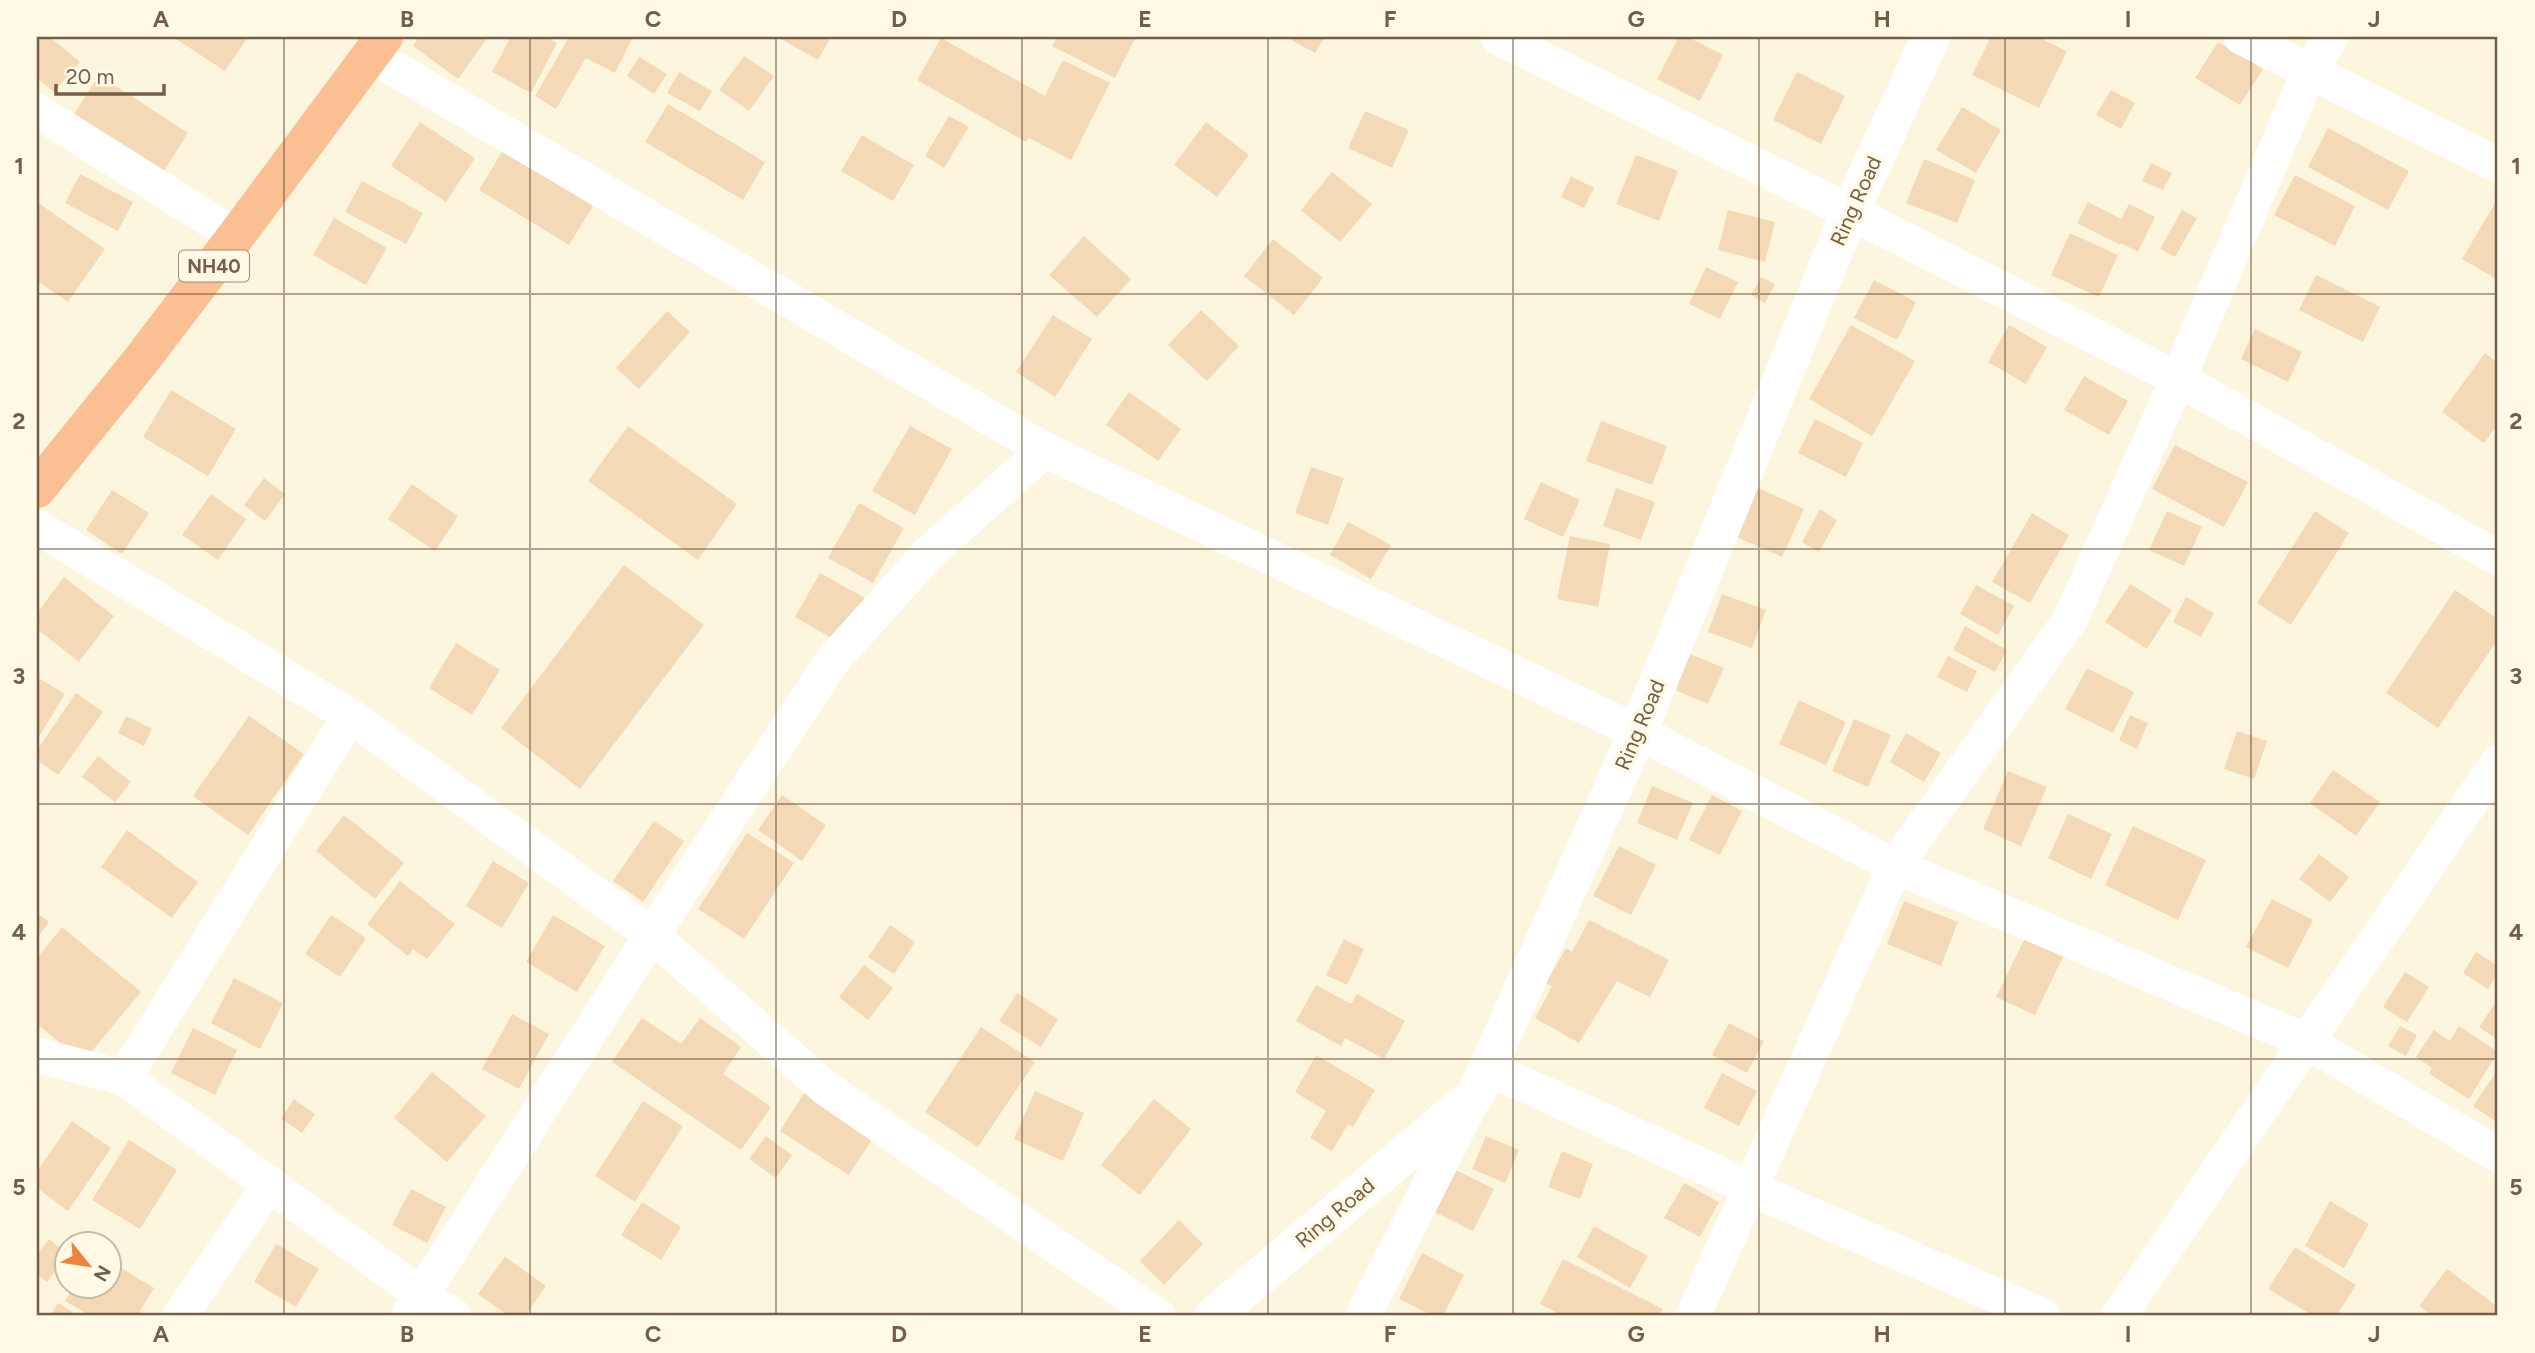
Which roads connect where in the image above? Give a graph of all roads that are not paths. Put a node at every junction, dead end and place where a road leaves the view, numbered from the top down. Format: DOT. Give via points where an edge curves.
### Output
graph roads {
  1 [pos="1498,37"];
  2 [pos="1931,37"];
  3 [pos="2241,37"];
  4 [pos="2330,37"];
  5 [pos="377,46"];
  6 [pos="2309,72"];
  7 [pos="37,111"];
  8 [pos="2498,165"];
  9 [pos="1850,212"];
  10 [pos="236,236"];
  11 [pos="2178,379"];
  12 [pos="1045,450"];
  13 [pos="37,489"];
  14 [pos="37,527"];
  15 [pos="2498,558"];
  16 [pos="350,716"];
  17 [pos="1638,732"];
  18 [pos="2498,762"];
  19 [pos="1895,866"];
  20 [pos="652,935"];
  21 [pos="2306,1041"];
  22 [pos="37,1055"];
  23 [pos="124,1078"];
  24 [pos="1482,1081"];
  25 [pos="2498,1155"];
  26 [pos="270,1184"];
  27 [pos="1750,1188"];
  28 [pos="414,1305"];
  29 [pos="180,1316"];
  30 [pos="454,1316"];
  31 [pos="1158,1316"];
  32 [pos="1213,1316"];
  33 [pos="1363,1316"];
  34 [pos="1693,1316"];
  35 [pos="2043,1316"];
  36 [pos="2119,1316"];
  1 -- 9 [label="street"];
  2 -- 9 [label="street, Ring Road"];
  3 -- 6 [label="street"];
  4 -- 6 [label="street"];
  5 -- 10 [label="highway, NH40"];
  5 -- 12 [label="street"];
  6 -- 8 [label="street"];
  6 -- 11 [label="street"];
  7 -- 10 [label="street"];
  9 -- 11 [label="street"];
  9 -- 17 [label="street, Ring Road"];
  10 -- 13 [label="highway, NH40"];
  11 -- 15 [label="street"];
  11 -- 19 [label="street" via="2070,620"];
  12 -- 17 [label="street"];
  12 -- 20 [label="street" via="928,554 832,661"];
  14 -- 16 [label="street"];
  16 -- 20 [label="street"];
  16 -- 23 [label="street"];
  17 -- 19 [label="street"];
  17 -- 24 [label="street, Ring Road"];
  18 -- 21 [label="street"];
  19 -- 21 [label="street"];
  19 -- 27 [label="street"];
  20 -- 28 [label="street"];
  20 -- 31 [label="street" via="824,1087"];
  21 -- 25 [label="street"];
  21 -- 36 [label="street"];
  22 -- 23 [label="street"];
  23 -- 26 [label="street"];
  24 -- 27 [label="street"];
  24 -- 32 [label="street, Ring Road"];
  24 -- 33 [label="street"];
  26 -- 28 [label="street"];
  26 -- 29 [label="street"];
  27 -- 34 [label="street"];
  27 -- 35 [label="street"];
  28 -- 30 [label="street"];
}
